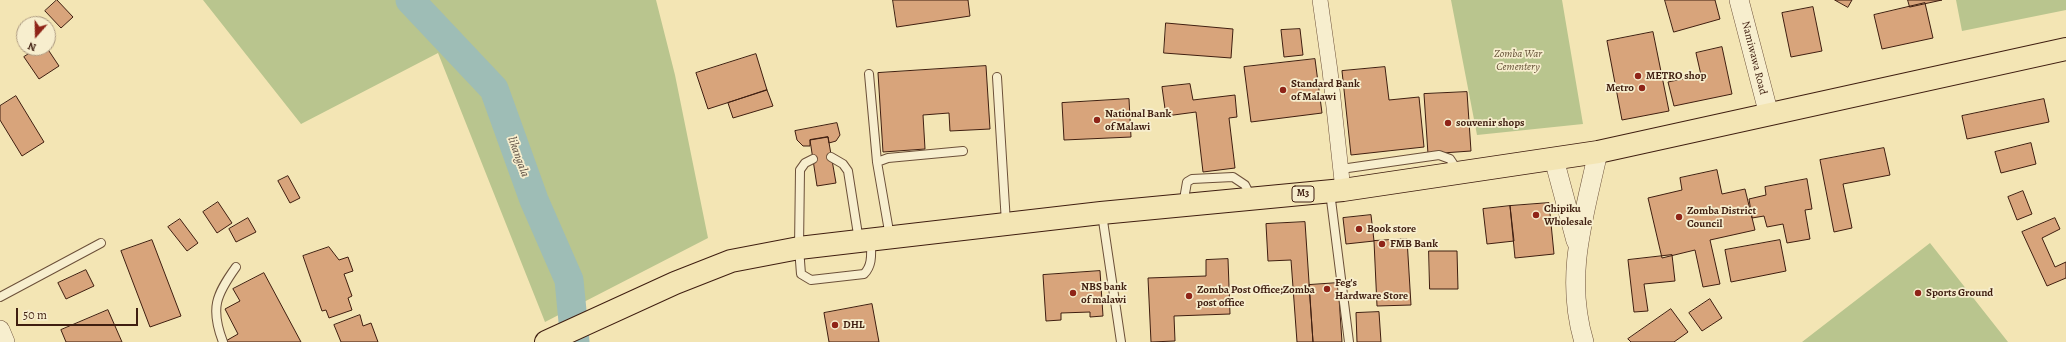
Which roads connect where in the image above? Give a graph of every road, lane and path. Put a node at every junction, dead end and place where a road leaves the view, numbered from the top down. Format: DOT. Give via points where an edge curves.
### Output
graph roads {
  1 [pos="1320,0"];
  2 [pos="1739,0"];
  3 [pos="2066,49"];
  4 [pos="869,74"];
  5 [pos="997,77"];
  6 [pos="1769,115"];
  7 [pos="963,151"];
  8 [pos="1598,152"];
  9 [pos="832,157"];
  10 [pos="813,159"];
  11 [pos="1554,159"];
  12 [pos="876,162"];
  13 [pos="1338,184"];
  14 [pos="1102,213"];
  15 [pos="1006,224"];
  16 [pos="873,240"];
  17 [pos="101,243"];
  18 [pos="1577,246"];
  19 [pos="799,248"];
  20 [pos="236,266"];
  21 [pos="0,296"];
  22 [pos="0,330"];
  23 [pos="5,342"];
  24 [pos="223,342"];
  25 [pos="546,342"];
  26 [pos="1121,342"];
  27 [pos="1349,342"];
  28 [pos="1584,342"];
  1 -- 13 [label="street" via="1330,71"];
  2 -- 6 [label="street, Namiwawa Road"];
  3 -- 6 [label="highway, M3"];
  4 -- 12 [label="lane"];
  5 -- 15 [label="lane"];
  6 -- 8 [label="highway, M3"];
  7 -- 12 [label="lane" via="888,158"];
  8 -- 11 [label="highway, M3"];
  8 -- 18 [label="street"];
  9 -- 16 [label="lane" via="848,171"];
  10 -- 19 [label="lane" via="805,163 800,170"];
  11 -- 13 [label="highway, M3" via="1459,174"];
  11 -- 18 [label="street"];
  12 -- 16 [label="lane"];
  13 -- 14 [label="highway, M3" via="1253,200"];
  13 -- 27 [label="lane"];
  14 -- 15 [label="highway, M3"];
  14 -- 26 [label="lane"];
  15 -- 16 [label="highway, M3"];
  16 -- 19 [label="highway, M3"];
  16 -- 19 [label="lane" via="870,263 864,274 811,280 801,274"];
  17 -- 21 [label="lane"];
  18 -- 28 [label="street" via="1574,290"];
  19 -- 25 [label="highway, M3" via="731,261 675,283"];
  20 -- 24 [label="lane" via="216,300 215,313"];
  22 -- 23 [label="street"];
}
